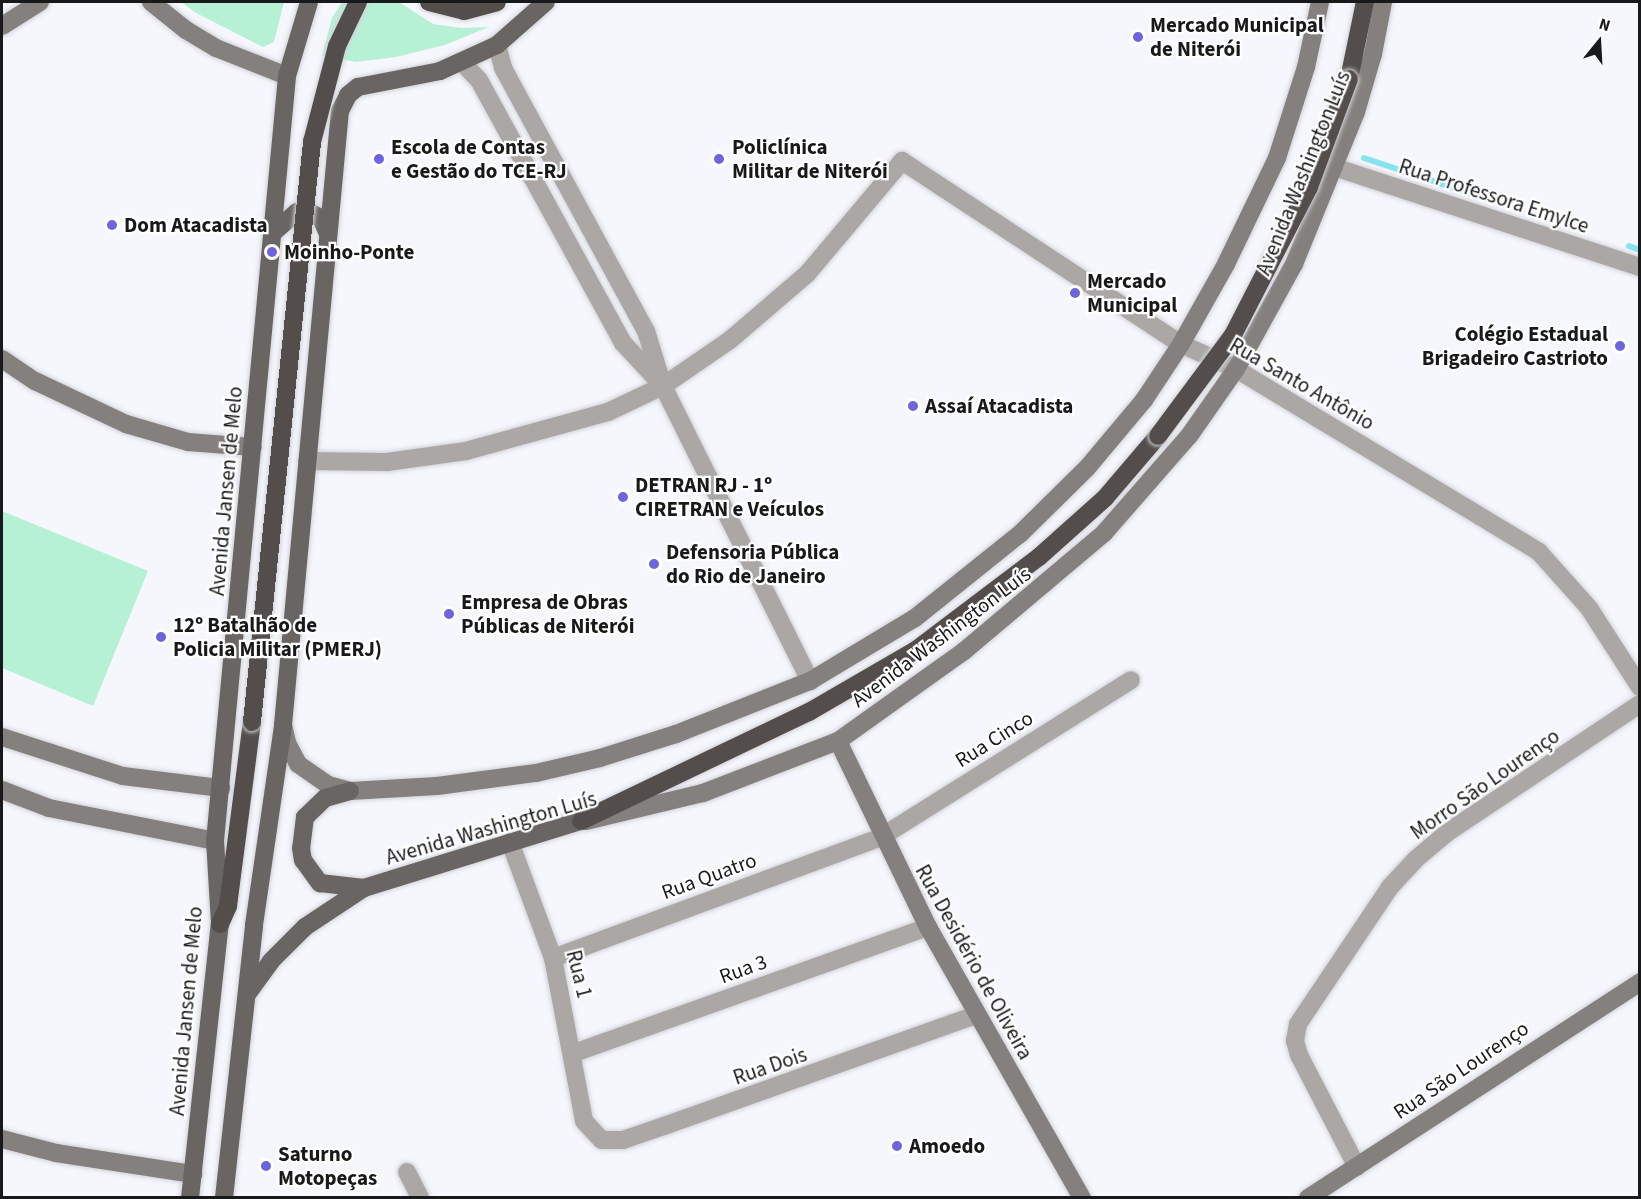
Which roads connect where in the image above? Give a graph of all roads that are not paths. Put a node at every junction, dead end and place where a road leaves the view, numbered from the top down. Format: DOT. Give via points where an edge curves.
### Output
graph roads {
  1 [pos="40,2"];
  2 [pos="151,2"];
  3 [pos="309,2"];
  4 [pos="358,2"];
  5 [pos="429,2"];
  6 [pos="497,2"];
  7 [pos="546,2"];
  8 [pos="1320,2"];
  9 [pos="1365,2"];
  10 [pos="1383,2"];
  11 [pos="2,26"];
  12 [pos="497,45"];
  13 [pos="462,62"];
  14 [pos="287,76"];
  15 [pos="1334,167"];
  16 [pos="275,231"];
  17 [pos="328,236"];
  18 [pos="1640,267"];
  19 [pos="1181,344"];
  20 [pos="2,358"];
  21 [pos="1236,369"];
  22 [pos="663,386"];
  23 [pos="253,447"];
  24 [pos="308,461"];
  25 [pos="1131,680"];
  26 [pos="810,681"];
  27 [pos="1640,687"];
  28 [pos="1640,705"];
  29 [pos="283,725"];
  30 [pos="2,736"];
  31 [pos="838,741"];
  32 [pos="221,788"];
  33 [pos="2,790"];
  34 [pos="350,791"];
  35 [pos="581,821"];
  36 [pos="881,837"];
  37 [pos="215,841"];
  38 [pos="510,842"];
  39 [pos="363,888"];
  40 [pos="220,924"];
  41 [pos="928,927"];
  42 [pos="553,958"];
  43 [pos="1640,982"];
  44 [pos="246,994"];
  45 [pos="976,1016"];
  46 [pos="574,1053"];
  47 [pos="584,1121"];
  48 [pos="2,1139"];
  49 [pos="1357,1167"];
  50 [pos="407,1172"];
  51 [pos="193,1174"];
  52 [pos="190,1197"];
  53 [pos="224,1197"];
  54 [pos="420,1197"];
  55 [pos="1082,1197"];
  56 [pos="1308,1197"];
  1 -- 11 [label="street"];
  2 -- 14 [label="street" via="216,48"];
  3 -- 14 [label="main road, Avenida Jansen de Melo"];
  4 -- 40 [label="highway, bridge" via="337,46 312,142 252,722 228,906"];
  5 -- 6 [label="highway" via="464,11"];
  7 -- 12 [label="main road"];
  8 -- 19 [label="street, Avenida Washington Luís" via="1306,67 1276,158 1226,264"];
  9 -- 35 [label="highway, bridge" via="1349,79 1309,188 1233,335 1158,436 1105,498 1039,557 916,650 809,712"];
  10 -- 15 [label="street, Avenida Washington Luís" via="1373,54"];
  12 -- 13 [label="main road"];
  12 -- 22 [label="street" via="502,68 646,331"];
  13 -- 17 [label="main road" via="352,90 344,100 337,125"];
  13 -- 22 [label="street" via="479,80 623,344"];
  14 -- 16 [label="main road, Avenida Jansen de Melo"];
  15 -- 18 [label="street, Rua Professora Emylce"];
  15 -- 21 [label="street, Avenida Washington Luís" via="1294,264"];
  16 -- 17 [label="main road" via="297,212 307,211 321,218"];
  16 -- 23 [label="main road, Avenida Jansen de Melo"];
  17 -- 24 [label="main road"];
  19 -- 21 [label="street, Rua Santo Antônio"];
  19 -- 22 [label="street, Rua Santo Antônio" via="902,161 807,274 730,339"];
  19 -- 26 [label="street, Avenida Washington Luís" via="1144,400 1087,468 1020,534 915,618"];
  20 -- 23 [label="street" via="35,381 126,424 189,442"];
  21 -- 27 [label="street, Rua Santo Antônio" via="1539,552 1589,608"];
  21 -- 31 [label="street, Avenida Washington Luís" via="1160,472 1104,533 964,651"];
  22 -- 24 [label="street" via="608,412 466,451 387,462"];
  22 -- 26 [label="street"];
  23 -- 32 [label="main road, Avenida Jansen de Melo"];
  24 -- 29 [label="main road"];
  25 -- 36 [label="street, Rua Cinco"];
  26 -- 34 [label="street, Avenida Washington Luís" via="676,734 600,758 470,782"];
  28 -- 49 [label="street, Morro São Lourenço" via="1448,832 1416,859 1390,887 1298,1024 1294,1041 1299,1055"];
  29 -- 34 [label="street, Avenida Washington Luís" via="286,743 298,764 328,785"];
  29 -- 44 [label="main road"];
  30 -- 32 [label="street" via="123,776"];
  31 -- 35 [label="street, Avenida Washington Luís" via="703,793 643,810"];
  31 -- 36 [label="street, Rua Desidério de Oliveira"];
  32 -- 37 [label="main road, Avenida Jansen de Melo"];
  33 -- 37 [label="street" via="50,808"];
  34 -- 39 [label="main road" via="325,798 305,817 301,848 303,860 320,883"];
  35 -- 38 [label="main road, Avenida Washington Luís"];
  36 -- 41 [label="street, Rua Desidério de Oliveira"];
  36 -- 42 [label="street, Rua Quatro"];
  37 -- 40 [label="main road, Avenida Jansen de Melo"];
  38 -- 39 [label="main road, Avenida Washington Luís"];
  38 -- 42 [label="street, Rua 1"];
  39 -- 44 [label="main road, Avenida Washington Luís" via="305,927 271,961"];
  40 -- 51 [label="main road, Avenida Jansen de Melo"];
  41 -- 45 [label="street, Rua Desidério de Oliveira"];
  41 -- 46 [label="street, Rua 3"];
  42 -- 46 [label="street, Rua 1"];
  43 -- 49 [label="street, Rua São Lourenço"];
  44 -- 53 [label="main road"];
  45 -- 47 [label="street, Rua Dois" via="623,1140 602,1140"];
  45 -- 55 [label="street, Rua Desidério de Oliveira"];
  46 -- 47 [label="street, Rua 1"];
  48 -- 51 [label="street" via="56,1153"];
  49 -- 56 [label="street, Rua São Lourenço"];
  50 -- 54 [label="street"];
  51 -- 52 [label="main road, Avenida Jansen de Melo"];
}
